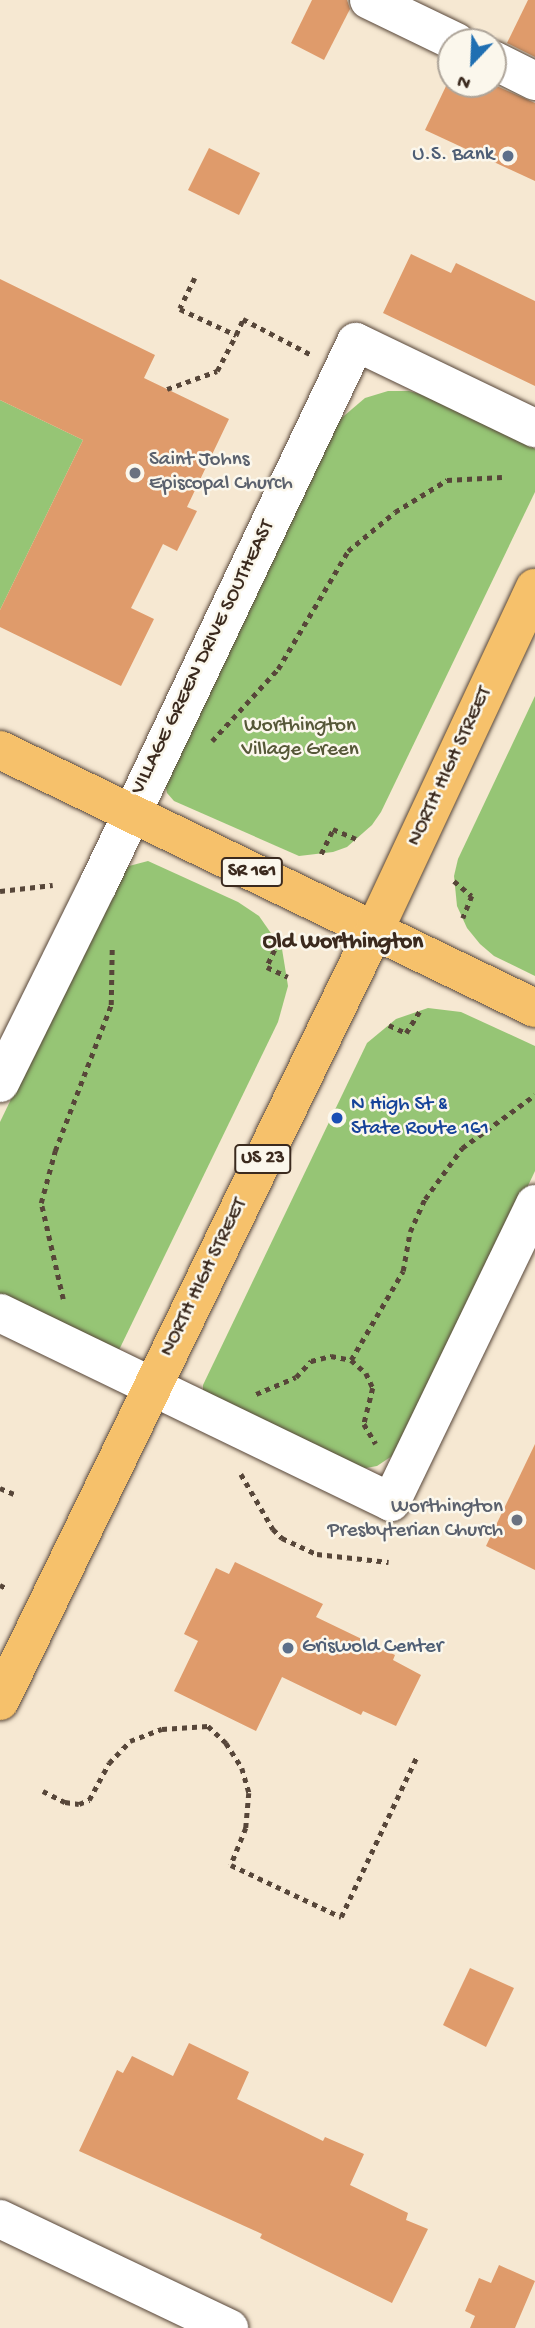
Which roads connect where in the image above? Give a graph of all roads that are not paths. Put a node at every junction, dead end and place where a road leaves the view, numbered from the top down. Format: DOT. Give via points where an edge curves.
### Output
graph roads {
  1 [pos="369,0"];
  2 [pos="437,33"];
  3 [pos="507,67"];
  4 [pos="535,81"];
  5 [pos="535,428"];
  6 [pos="535,587"];
  7 [pos="0,750"];
  8 [pos="130,812"];
  9 [pos="374,931"];
  10 [pos="535,1008"];
  11 [pos="0,1083"];
  12 [pos="535,1204"];
  13 [pos="0,1313"];
  14 [pos="152,1387"];
  15 [pos="0,1702"];
  16 [pos="0,2219"];
  17 [pos="229,2328"];
  1 -- 2 [label="street"];
  3 -- 4 [label="street"];
  5 -- 8 [label="street, VILLAGE GREEN DRIVE SOUTHEAST" via="356,342"];
  6 -- 9 [label="main road, NORTH HIGH STREET / US 23"];
  7 -- 8 [label="main road, SR 161"];
  8 -- 9 [label="main road, SR 161"];
  8 -- 11 [label="street"];
  9 -- 10 [label="main road, SR 161"];
  9 -- 14 [label="main road, NORTH HIGH STREET / US 23"];
  12 -- 14 [label="street" via="391,1502"];
  13 -- 14 [label="street"];
  14 -- 15 [label="main road, NORTH HIGH STREET / US 23"];
  16 -- 17 [label="street"];
}
